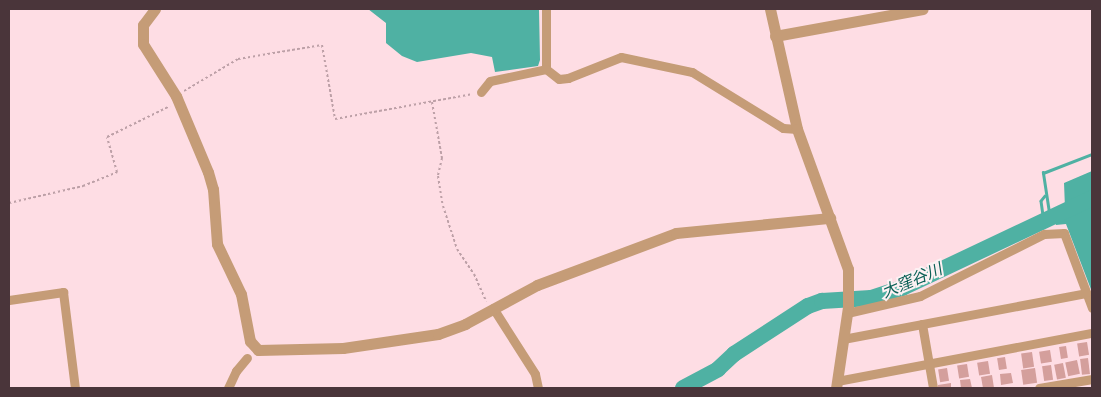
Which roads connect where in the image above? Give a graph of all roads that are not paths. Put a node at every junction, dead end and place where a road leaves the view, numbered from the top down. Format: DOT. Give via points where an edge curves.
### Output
graph roads {
  1 [pos="155,9"];
  2 [pos="546,9"];
  3 [pos="770,9"];
  4 [pos="923,9"];
  5 [pos="775,36"];
  6 [pos="546,69"];
  7 [pos="481,92"];
  8 [pos="797,130"];
  9 [pos="830,218"];
  10 [pos="1086,293"];
  11 [pos="9,300"];
  12 [pos="848,305"];
  13 [pos="1092,308"];
  14 [pos="492,309"];
  15 [pos="922,324"];
  16 [pos="1092,333"];
  17 [pos="843,339"];
  18 [pos="247,358"];
  19 [pos="929,364"];
  20 [pos="1092,378"];
  21 [pos="837,385"];
  22 [pos="75,388"];
  23 [pos="228,388"];
  24 [pos="538,388"];
  25 [pos="933,388"];
  26 [pos="1040,388"];
  1 -- 14 [label="street" via="143,25 143,44 177,99 208,172 213,189 217,244 241,294 253,347 258,350 343,348 420,337 465,324"];
  2 -- 6 [label="street"];
  3 -- 5 [label="street"];
  4 -- 5 [label="street"];
  5 -- 8 [label="street"];
  6 -- 7 [label="street" via="490,81"];
  6 -- 8 [label="street" via="559,79 568,78 621,57 692,72 783,128"];
  8 -- 9 [label="street"];
  9 -- 12 [label="street" via="845,256"];
  9 -- 14 [label="street" via="676,233 566,273"];
  10 -- 12 [label="street" via="1064,233 1044,234 920,296"];
  10 -- 13 [label="street"];
  10 -- 15 [label="street"];
  11 -- 22 [label="street" via="63,292"];
  12 -- 17 [label="street"];
  14 -- 24 [label="street" via="535,374"];
  15 -- 17 [label="street"];
  15 -- 19 [label="street"];
  16 -- 19 [label="street"];
  17 -- 21 [label="street"];
  18 -- 23 [label="street"];
  19 -- 21 [label="street"];
  19 -- 25 [label="street"];
  20 -- 26 [label="street"];
}
